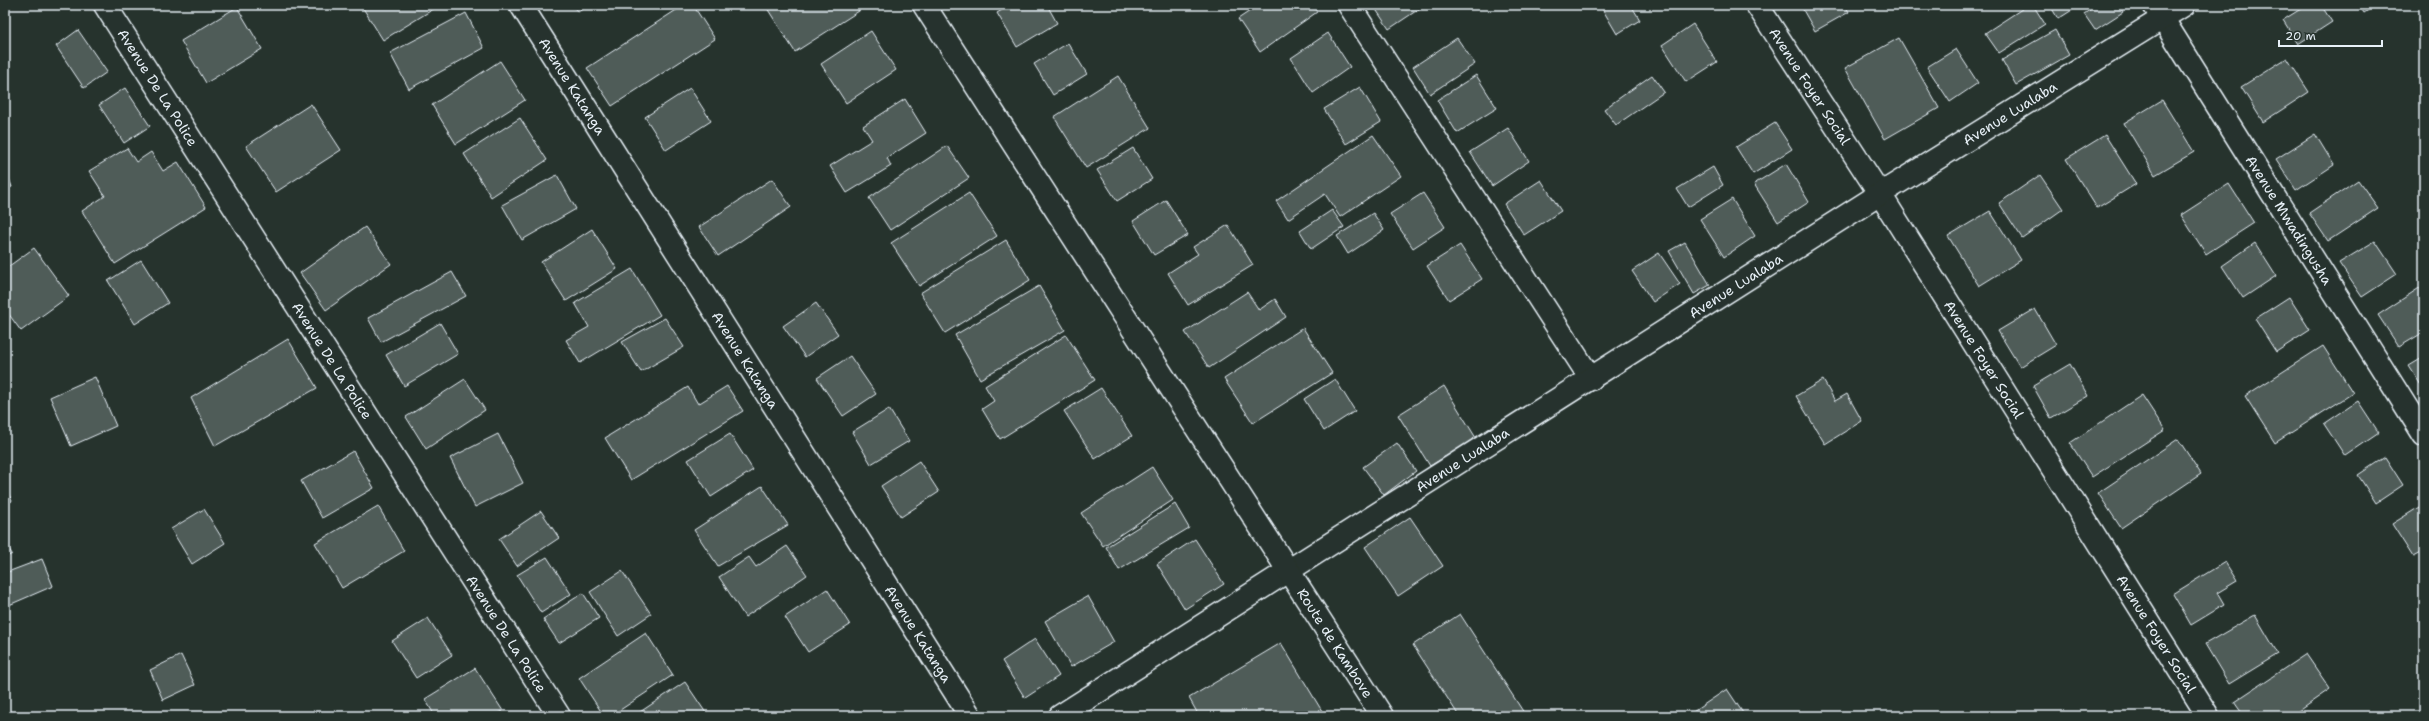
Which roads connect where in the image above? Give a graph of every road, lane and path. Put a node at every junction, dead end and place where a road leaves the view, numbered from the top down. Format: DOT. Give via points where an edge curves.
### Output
graph roads {
  1 [pos="105,5"];
  2 [pos="521,5"];
  3 [pos="924,5"];
  4 [pos="1349,5"];
  5 [pos="1757,5"];
  6 [pos="2184,5"];
  7 [pos="2158,12"];
  8 [pos="1880,194"];
  9 [pos="1591,379"];
  10 [pos="2424,435"];
  11 [pos="1289,570"];
  12 [pos="559,716"];
  13 [pos="970,716"];
  14 [pos="1060,716"];
  15 [pos="1382,716"];
  16 [pos="2208,716"];
  1 -- 12 [label="street, Avenue De La Police"];
  2 -- 13 [label="street, Avenue Katanga"];
  3 -- 11 [label="street, Route de Kambove"];
  4 -- 9 [label="street"];
  5 -- 8 [label="street, Avenue Foyer Social"];
  6 -- 7 [label="street, Avenue Lualaba"];
  7 -- 8 [label="street, Avenue Lualaba"];
  7 -- 10 [label="street, Avenue Mwadingusha"];
  8 -- 9 [label="street, Avenue Lualaba"];
  8 -- 16 [label="street, Avenue Foyer Social"];
  9 -- 11 [label="street, Avenue Lualaba"];
  11 -- 14 [label="street, Avenue Lualaba"];
  11 -- 15 [label="street, Route de Kambove"];
}
